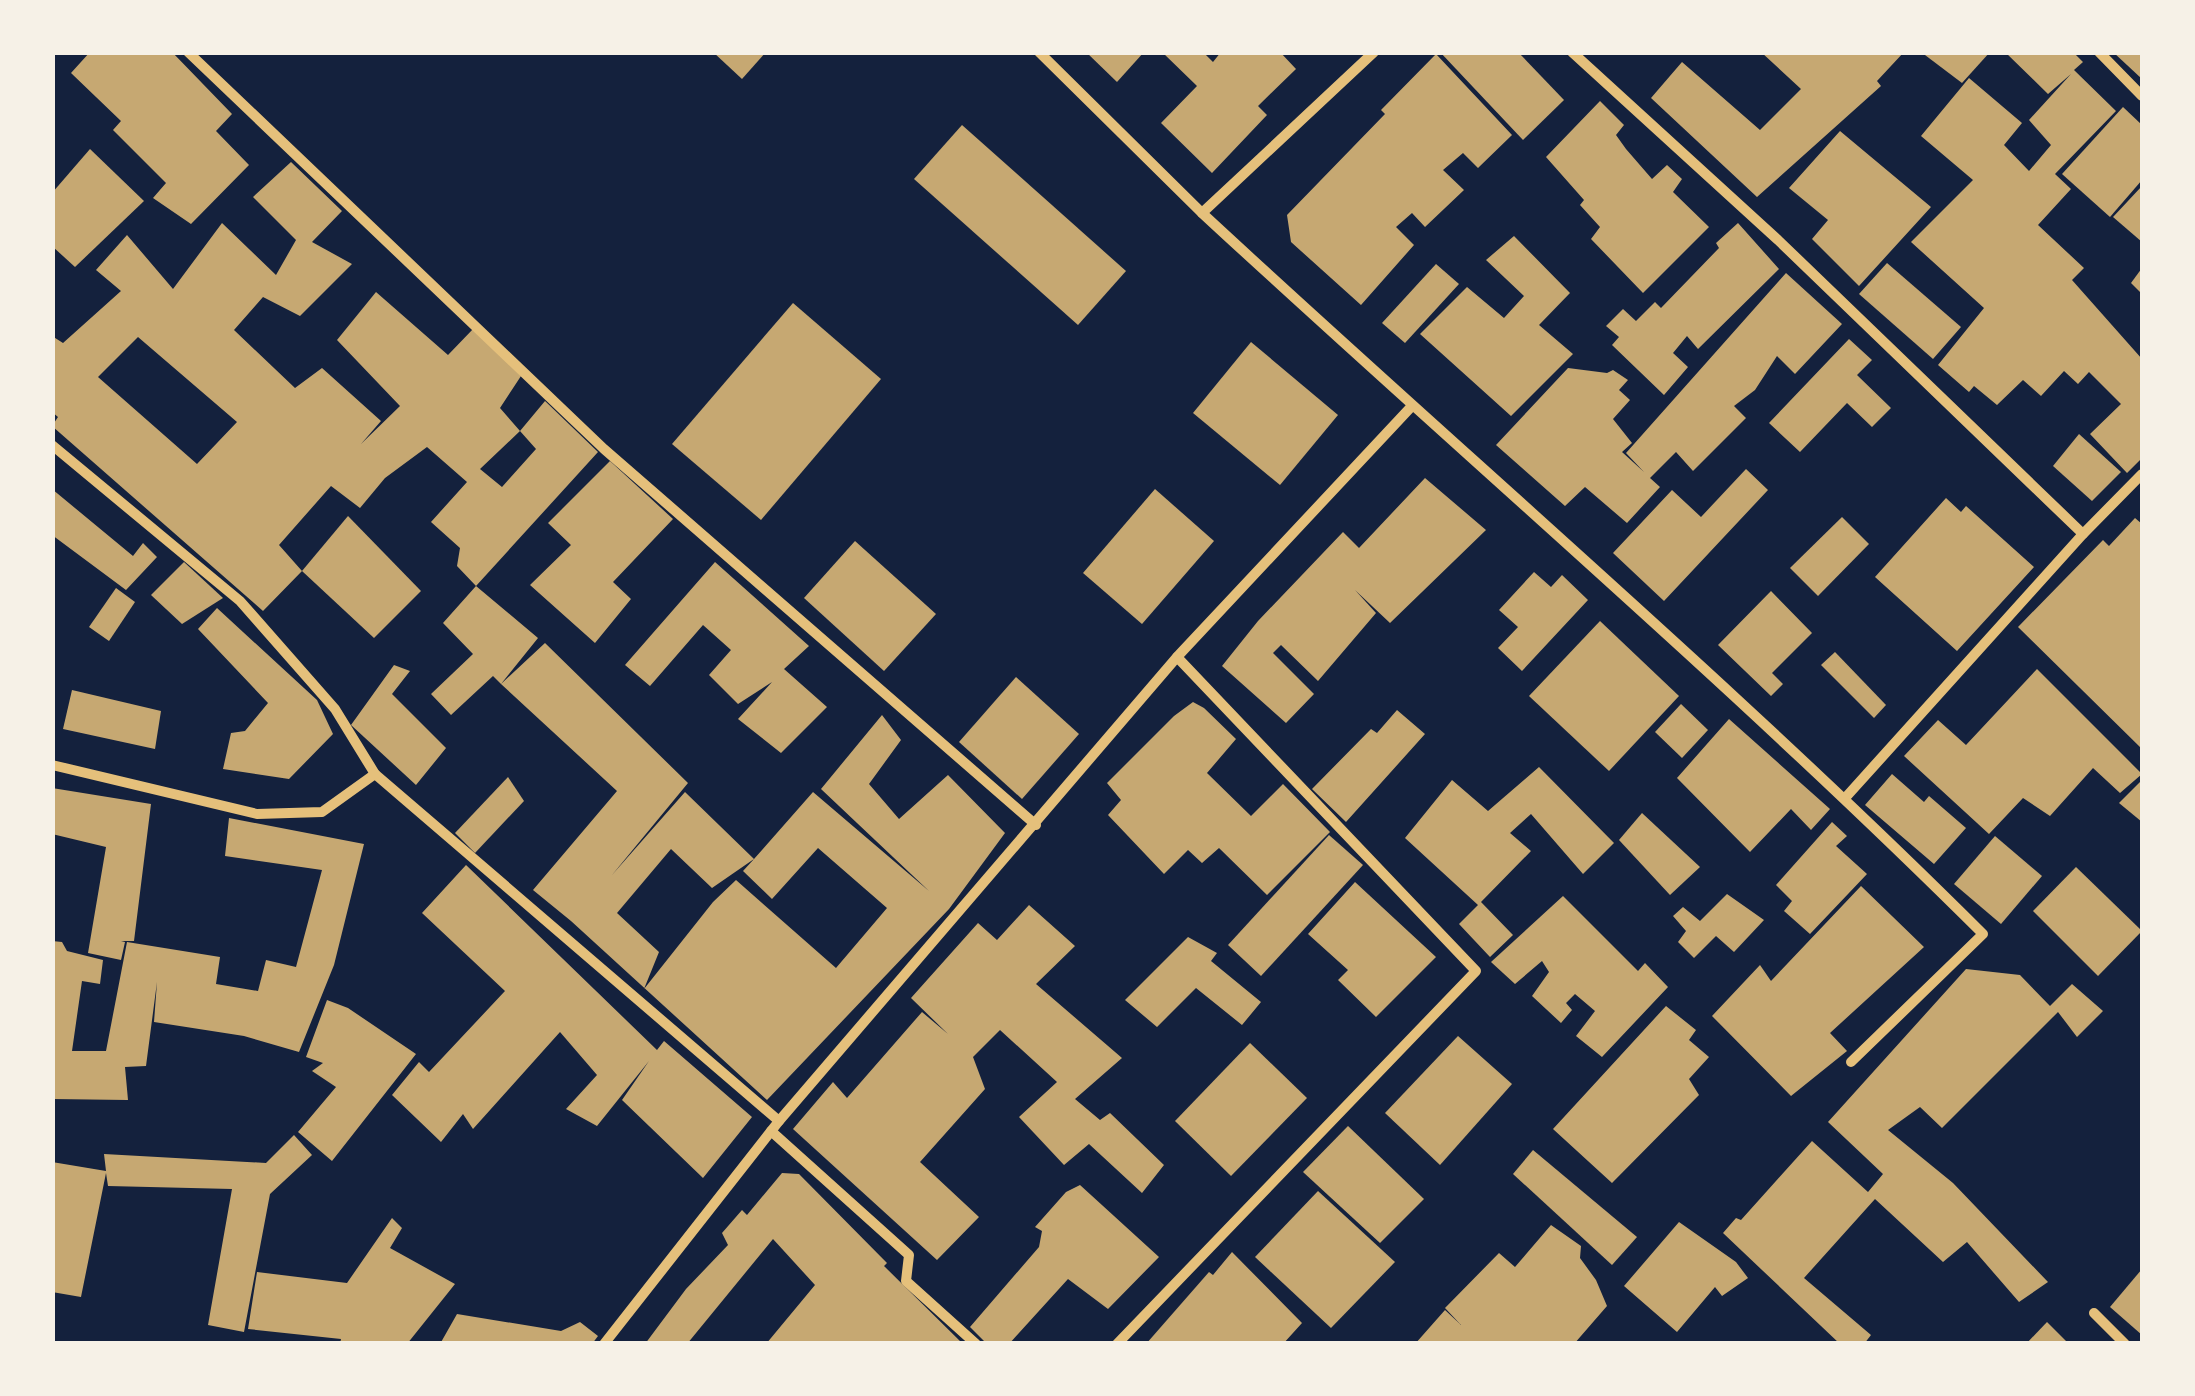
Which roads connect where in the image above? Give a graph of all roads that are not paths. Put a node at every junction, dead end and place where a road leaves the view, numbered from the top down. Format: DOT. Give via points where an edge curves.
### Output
graph roads {
  1 [pos="188,52"];
  2 [pos="1039,52"];
  3 [pos="1374,52"];
  4 [pos="1572,52"];
  5 [pos="2099,52"];
  6 [pos="2142,96"];
  7 [pos="1202,214"];
  8 [pos="1411,407"];
  9 [pos="52,444"];
  10 [pos="2142,474"];
  11 [pos="2083,534"];
  12 [pos="1178,657"];
  13 [pos="52,765"];
  14 [pos="375,774"];
  15 [pos="1846,797"];
  16 [pos="1036,824"];
  17 [pos="1851,1062"];
  18 [pos="779,1120"];
  19 [pos="771,1131"];
  20 [pos="2094,1313"];
  21 [pos="604,1344"];
  22 [pos="976,1344"];
  23 [pos="1117,1344"];
  24 [pos="2125,1344"];
  1 -- 16 [label="street" via="604,449"];
  2 -- 7 [label="street"];
  3 -- 7 [label="street"];
  4 -- 11 [label="street"];
  5 -- 6 [label="street"];
  7 -- 8 [label="street"];
  8 -- 12 [label="street"];
  8 -- 15 [label="street"];
  9 -- 14 [label="street" via="240,600 334,709"];
  10 -- 11 [label="street"];
  11 -- 15 [label="street"];
  12 -- 16 [label="street"];
  12 -- 23 [label="street" via="1476,970"];
  13 -- 14 [label="street" via="258,814 322,812"];
  14 -- 18 [label="street"];
  15 -- 17 [label="street" via="1983,934"];
  16 -- 18 [label="street"];
  18 -- 19 [label="street"];
  19 -- 21 [label="street"];
  19 -- 22 [label="street" via="909,1255 906,1281"];
  20 -- 24 [label="street"];
}
